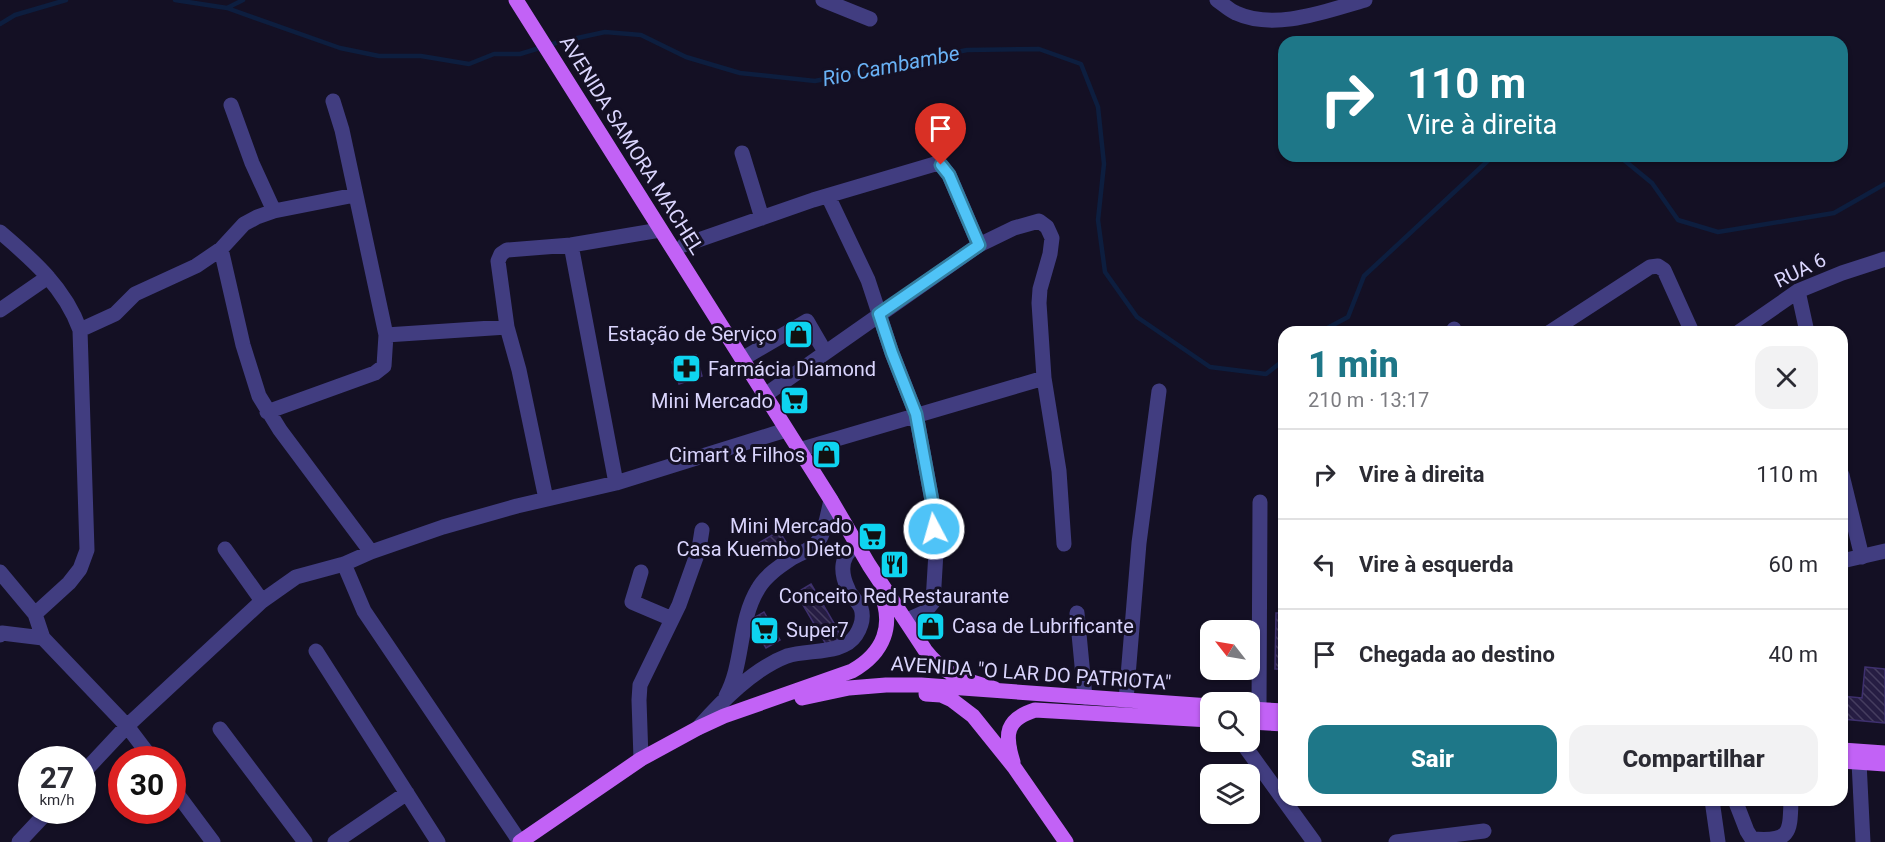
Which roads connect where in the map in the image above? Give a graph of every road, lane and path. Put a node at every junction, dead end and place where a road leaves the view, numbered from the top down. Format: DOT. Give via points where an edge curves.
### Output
graph roads {
  1 [pos="516,0"];
  2 [pos="1216,0"];
  3 [pos="1365,0"];
  4 [pos="827,1"];
  5 [pos="870,19"];
  6 [pos="333,101"];
  7 [pos="231,105"];
  8 [pos="742,153"];
  9 [pos="355,195"];
  10 [pos="828,196"];
  11 [pos="274,211"];
  12 [pos="762,218"];
  13 [pos="660,230"];
  14 [pos="0,232"];
  15 [pos="571,245"];
  16 [pos="684,245"];
  17 [pos="979,245"];
  18 [pos="221,249"];
  19 [pos="1885,259"];
  20 [pos="48,277"];
  21 [pos="1798,291"];
  22 [pos="0,310"];
  23 [pos="879,314"];
  24 [pos="1559,326"];
  25 [pos="1689,326"];
  26 [pos="1748,326"];
  27 [pos="1806,326"];
  28 [pos="507,327"];
  29 [pos="80,330"];
  30 [pos="386,335"];
  31 [pos="825,352"];
  32 [pos="742,359"];
  33 [pos="1044,378"];
  34 [pos="1159,391"];
  35 [pos="765,395"];
  36 [pos="267,412"];
  37 [pos="916,414"];
  38 [pos="786,430"];
  39 [pos="799,450"];
  40 [pos="616,483"];
  41 [pos="546,499"];
  42 [pos="831,500"];
  43 [pos="1848,500"];
  44 [pos="1260,502"];
  45 [pos="702,530"];
  46 [pos="1064,544"];
  47 [pos="857,545"];
  48 [pos="225,549"];
  49 [pos="1885,551"];
  50 [pos="371,552"];
  51 [pos="1862,557"];
  52 [pos="1848,560"];
  53 [pos="344,564"];
  54 [pos="869,565"];
  55 [pos="0,572"];
  56 [pos="640,572"];
  57 [pos="262,602"];
  58 [pos="1077,613"];
  59 [pos="35,614"];
  60 [pos="672,619"];
  61 [pos="906,620"];
  62 [pos="1,634"];
  63 [pos="43,638"];
  64 [pos="316,651"];
  65 [pos="849,688"];
  66 [pos="995,689"];
  67 [pos="1254,692"];
  68 [pos="1085,697"];
  69 [pos="724,699"];
  70 [pos="1126,700"];
  71 [pos="1200,705"];
  72 [pos="751,708"];
  73 [pos="1278,711"];
  74 [pos="1260,713"];
  75 [pos="1260,715"];
  76 [pos="1200,719"];
  77 [pos="1278,722"];
  78 [pos="127,726"];
  79 [pos="698,728"];
  80 [pos="220,729"];
  81 [pos="142,746"];
  82 [pos="1848,750"];
  83 [pos="1249,752"];
  84 [pos="1885,753"];
  85 [pos="96,759"];
  86 [pos="641,759"];
  87 [pos="1848,761"];
  88 [pos="1859,762"];
  89 [pos="1885,764"];
  90 [pos="1014,767"];
  91 [pos="1278,792"];
  92 [pos="407,793"];
  93 [pos="186,806"];
  94 [pos="1288,806"];
  95 [pos="1713,806"];
  96 [pos="1737,806"];
  97 [pos="1791,806"];
  98 [pos="36,824"];
  99 [pos="1484,831"];
  100 [pos="19,842"];
  101 [pos="213,842"];
  102 [pos="305,842"];
  103 [pos="334,842"];
  104 [pos="438,842"];
  105 [pos="520,842"];
  106 [pos="1066,842"];
  107 [pos="1314,842"];
  108 [pos="1396,842"];
  109 [pos="1718,842"];
  110 [pos="1863,842"];
  1 -- 13 [label="main road, AVENIDA SAMORA MACHEL"];
  2 -- 3 [label="street" via="1237,13 1272,21"];
  4 -- 5 [label="street"];
  6 -- 9 [label="street"];
  7 -- 11 [label="street"];
  8 -- 12 [label="street"];
  9 -- 11 [label="street"];
  9 -- 30 [label="street"];
  10 -- 12 [label="street"];
  10 -- 17 [label="street" via="941,165"];
  10 -- 23 [label="street" via="868,280"];
  11 -- 18 [label="street" via="244,224"];
  12 -- 16 [label="street"];
  13 -- 15 [label="street"];
  13 -- 32 [label="main road, AVENIDA SAMORA MACHEL"];
  14 -- 20 [label="street"];
  15 -- 28 [label="street" via="507,250 501,254 498,261"];
  15 -- 40 [label="street"];
  17 -- 23 [label="street"];
  17 -- 33 [label="street" via="1027,223 1039,221 1050,232 1050,254 1039,303"];
  18 -- 29 [label="street" via="196,266 135,294 115,314"];
  18 -- 36 [label="street" via="243,345"];
  19 -- 21 [label="street, RUA 6"];
  20 -- 22 [label="street"];
  20 -- 29 [label="street" via="62,292"];
  21 -- 26 [label="street, RUA 6"];
  21 -- 27 [label="street"];
  23 -- 31 [label="street"];
  23 -- 37 [label="street"];
  24 -- 25 [label="street" via="1650,267 1658,266 1664,270"];
  28 -- 30 [label="street"];
  28 -- 41 [label="street"];
  29 -- 59 [label="street" via="87,550 69,583"];
  30 -- 36 [label="street" via="381,370"];
  31 -- 32 [label="street" via="807,321"];
  31 -- 35 [label="street"];
  32 -- 35 [label="main road, AVENIDA SAMORA MACHEL"];
  33 -- 37 [label="street"];
  33 -- 46 [label="street" via="1059,471"];
  34 -- 70 [label="street" via="1139,543"];
  35 -- 38 [label="main road, AVENIDA SAMORA MACHEL"];
  36 -- 50 [label="street"];
  37 -- 39 [label="street"];
  37 -- 61 [label="street" via="933,506 936,552 933,602 925,612"];
  38 -- 39 [label="main road, AVENIDA SAMORA MACHEL"];
  38 -- 40 [label="street"];
  39 -- 42 [label="main road, AVENIDA SAMORA MACHEL"];
  40 -- 41 [label="street"];
  41 -- 50 [label="street" via="443,527"];
  42 -- 47 [label="main road, AVENIDA SAMORA MACHEL"];
  42 -- 69 [label="street" via="819,541 774,572 759,587 747,609 732,684"];
  43 -- 51 [label="street"];
  44 -- 67 [label="street"];
  45 -- 60 [label="street" via="691,573"];
  47 -- 54 [label="main road, AVENIDA SAMORA MACHEL"];
  47 -- 69 [label="street" via="843,561 848,590 861,608 862,621 855,636 835,649 800,652 773,662"];
  48 -- 57 [label="street"];
  49 -- 51 [label="street"];
  50 -- 53 [label="street"];
  51 -- 52 [label="street"];
  53 -- 57 [label="street" via="296,578"];
  53 -- 105 [label="street" via="364,611"];
  54 -- 61 [label="main road"];
  54 -- 72 [label="main road, AVENIDA \"O LAR DO PATRIOTA\"" via="888,616 883,639 871,657 852,671"];
  55 -- 59 [label="street"];
  56 -- 60 [label="street" via="632,602"];
  57 -- 78 [label="street"];
  58 -- 68 [label="street"];
  59 -- 63 [label="street"];
  60 -- 86 [label="street" via="640,685"];
  61 -- 66 [label="main road" via="933,661 949,674"];
  62 -- 63 [label="street"];
  63 -- 78 [label="street"];
  64 -- 92 [label="street"];
  65 -- 66 [label="main road, AVENIDA \"O LAR DO PATRIOTA\"" via="909,685"];
  65 -- 72 [label="main road, AVENIDA \"O LAR DO PATRIOTA\""];
  65 -- 90 [label="main road, AVENIDA \"O LAR DO PATRIOTA\"" via="941,695 952,700 973,716"];
  66 -- 68 [label="main road, AVENIDA \"O LAR DO PATRIOTA\""];
  68 -- 70 [label="main road, AVENIDA \"O LAR DO PATRIOTA\""];
  69 -- 79 [label="street"];
  70 -- 71 [label="main road, AVENIDA \"O LAR DO PATRIOTA\""];
  72 -- 79 [label="main road, AVENIDA \"O LAR DO PATRIOTA\""];
  73 -- 74 [label="main road"];
  75 -- 77 [label="main road"];
  76 -- 90 [label="main road, AVENIDA \"O LAR DO PATRIOTA\"" via="1035,710 1018,716 1010,728 1008,742"];
  78 -- 81 [label="street"];
  78 -- 85 [label="street"];
  79 -- 86 [label="main road, AVENIDA \"O LAR DO PATRIOTA\""];
  80 -- 102 [label="street"];
  82 -- 84 [label="main road"];
  83 -- 91 [label="street"];
  86 -- 105 [label="main road, AVENIDA \"O LAR DO PATRIOTA\""];
  87 -- 88 [label="main road"];
  88 -- 89 [label="main road"];
  88 -- 110 [label="street"];
  90 -- 106 [label="main road"];
  92 -- 103 [label="street"];
  92 -- 104 [label="street"];
  93 -- 101 [label="street"];
  94 -- 107 [label="street"];
  95 -- 109 [label="street"];
  96 -- 97 [label="street" via="1752,839 1766,840 1784,836 1788,831"];
  98 -- 100 [label="street"];
  99 -- 108 [label="street"];
}
